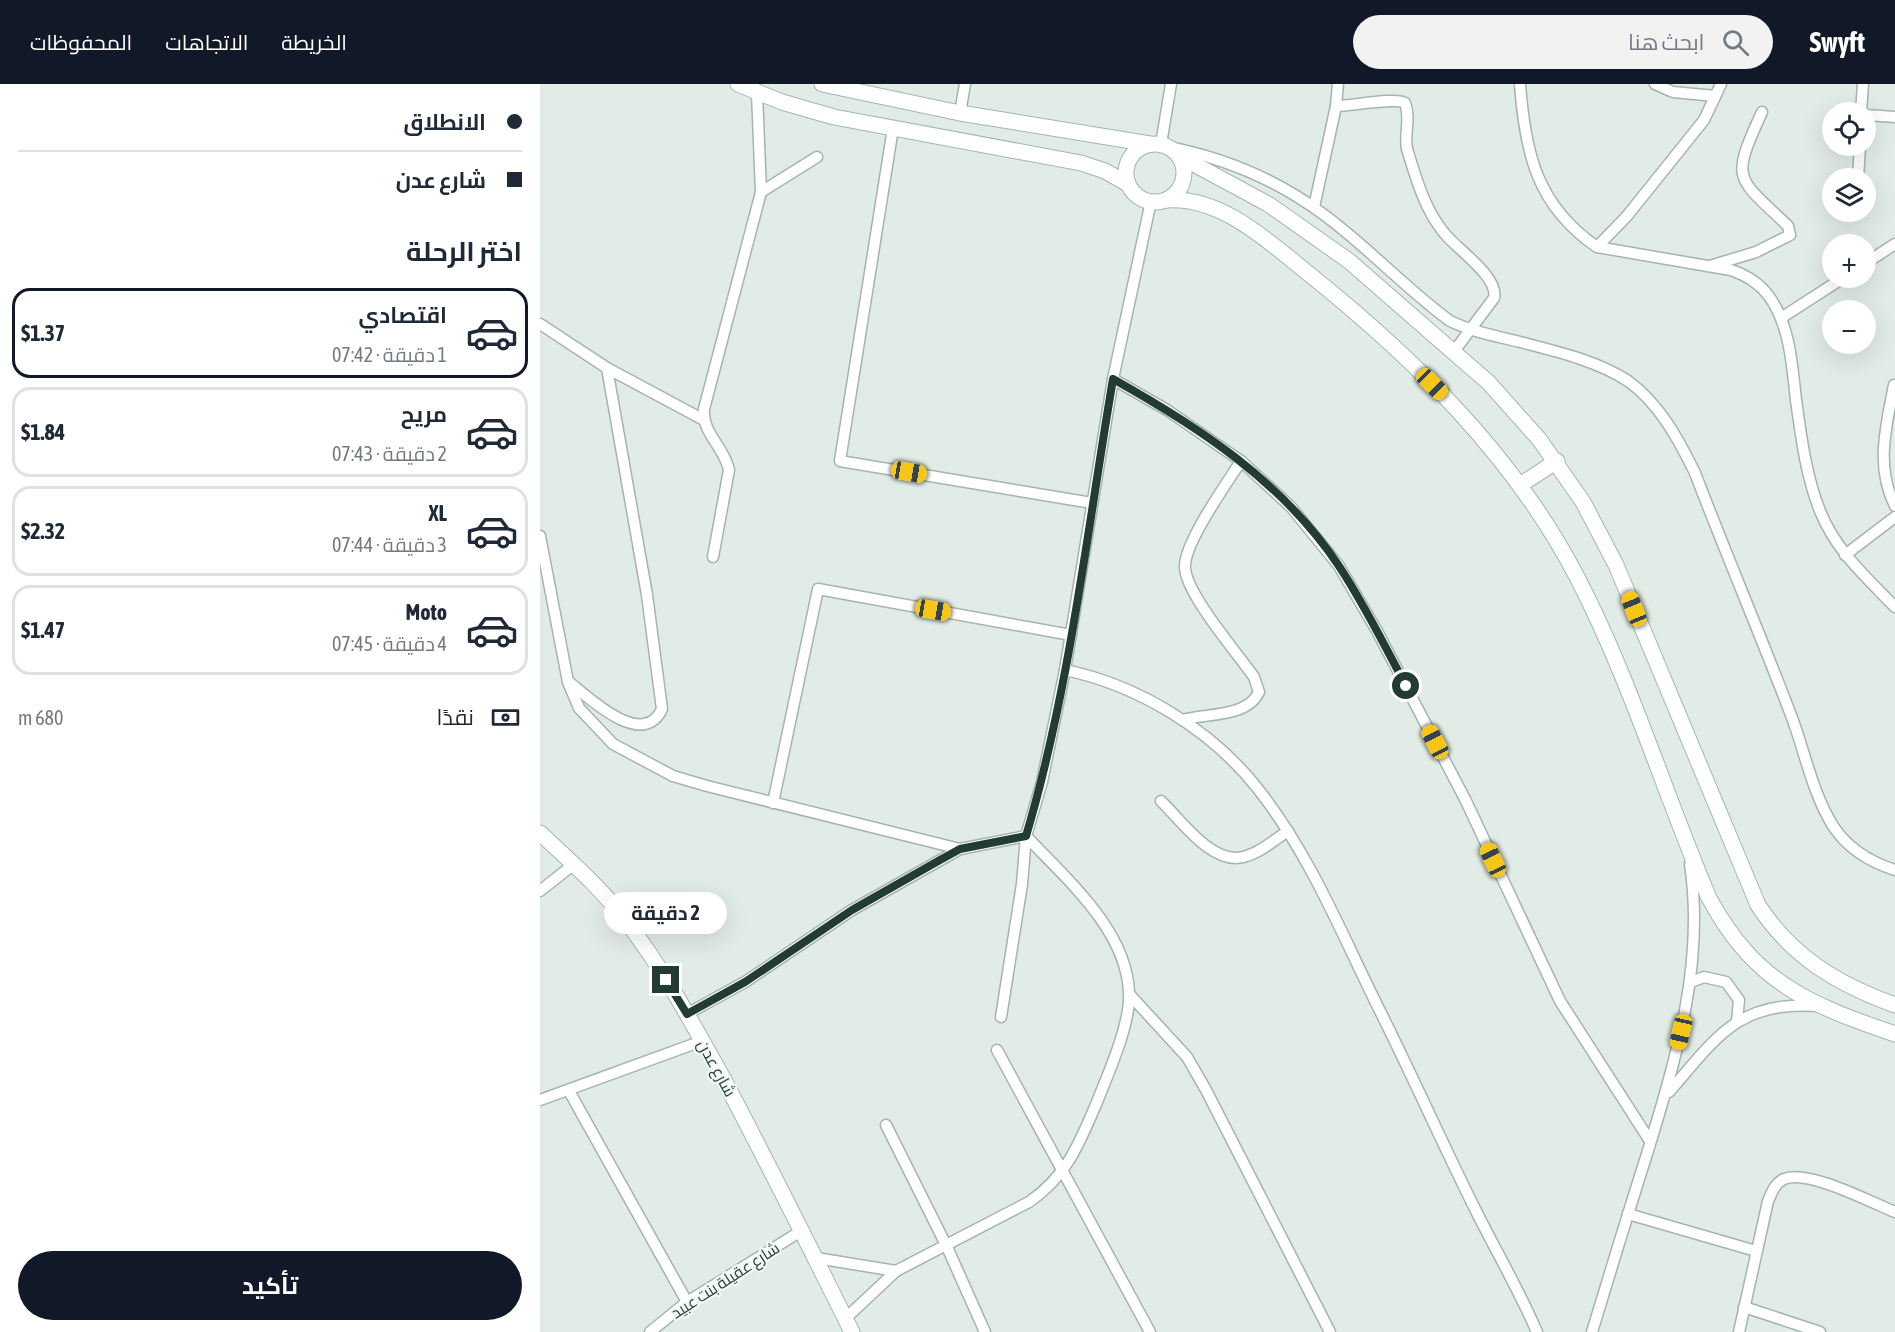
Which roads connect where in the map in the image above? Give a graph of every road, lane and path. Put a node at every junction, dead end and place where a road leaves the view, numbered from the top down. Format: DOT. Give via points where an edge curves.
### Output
graph roads {
  1 [pos="738,84"];
  2 [pos="822,84"];
  3 [pos="965,84"];
  4 [pos="1171,84"];
  5 [pos="1338,84"];
  6 [pos="1520,84"];
  7 [pos="1655,84"];
  8 [pos="1721,84"];
  9 [pos="1863,84"];
  10 [pos="837,86"];
  11 [pos="757,93"];
  12 [pos="1715,96"];
  13 [pos="1862,102"];
  14 [pos="1336,106"];
  15 [pos="1762,112"];
  16 [pos="960,113"];
  17 [pos="1876,116"];
  18 [pos="1895,117"];
  19 [pos="893,128"];
  20 [pos="1165,148"];
  21 [pos="817,157"];
  22 [pos="1128,184"];
  23 [pos="761,192"];
  24 [pos="1158,200"];
  25 [pos="1314,207"];
  26 [pos="1895,244"];
  27 [pos="1597,247"];
  28 [pos="1876,256"];
  29 [pos="1713,265"];
  30 [pos="1828,288"];
  31 [pos="1782,318"];
  32 [pos="540,324"];
  33 [pos="1471,331"];
  34 [pos="1455,350"];
  35 [pos="607,368"];
  36 [pos="1113,379"];
  37 [pos="1894,386"];
  38 [pos="704,420"];
  39 [pos="1241,461"];
  40 [pos="1557,461"];
  41 [pos="1520,485"];
  42 [pos="1092,503"];
  43 [pos="1895,506"];
  44 [pos="1895,517"];
  45 [pos="540,536"];
  46 [pos="1845,555"];
  47 [pos="713,557"];
  48 [pos="1895,607"];
  49 [pos="1071,635"];
  50 [pos="1065,670"];
  51 [pos="568,682"];
  52 [pos="1182,720"];
  53 [pos="1161,801"];
  54 [pos="773,803"];
  55 [pos="1288,831"];
  56 [pos="540,834"];
  57 [pos="1026,836"];
  58 [pos="1687,842"];
  59 [pos="960,849"];
  60 [pos="574,864"];
  61 [pos="1895,870"];
  62 [pos="540,891"];
  63 [pos="1690,982"];
  64 [pos="1130,995"];
  65 [pos="1895,1005"];
  66 [pos="1818,1006"];
  67 [pos="687,1014"];
  68 [pos="1001,1017"];
  69 [pos="1737,1021"];
  70 [pos="1895,1034"];
  71 [pos="702,1041"];
  72 [pos="998,1050"];
  73 [pos="569,1090"];
  74 [pos="1666,1095"];
  75 [pos="540,1100"];
  76 [pos="886,1125"];
  77 [pos="1650,1141"];
  78 [pos="1062,1174"];
  79 [pos="1895,1212"];
  80 [pos="1628,1214"];
  81 [pos="801,1231"];
  82 [pos="947,1247"];
  83 [pos="1756,1251"];
  84 [pos="816,1258"];
  85 [pos="896,1271"];
  86 [pos="687,1302"];
  87 [pos="1744,1307"];
  88 [pos="849,1325"];
  89 [pos="650,1332"];
  90 [pos="985,1332"];
  91 [pos="1150,1332"];
  92 [pos="1330,1332"];
  93 [pos="1537,1332"];
  94 [pos="1592,1332"];
  95 [pos="1739,1332"];
  96 [pos="1820,1332"];
  1 -- 11 [label="street"];
  2 -- 10 [label="street"];
  3 -- 16 [label="street"];
  4 -- 20 [label="street"];
  5 -- 14 [label="street"];
  6 -- 27 [label="street" via="1530,155 1545,194 1567,225"];
  7 -- 12 [label="street" via="1673,92"];
  8 -- 12 [label="street"];
  9 -- 13 [label="street"];
  10 -- 16 [label="street"];
  11 -- 19 [label="street" via="807,111"];
  11 -- 23 [label="street"];
  12 -- 27 [label="street" via="1704,120"];
  14 -- 25 [label="street"];
  14 -- 33 [label="street" via="1398,99 1405,103 1408,115 1404,137 1434,219 1495,289 1494,298"];
  15 -- 29 [label="street" via="1744,151 1744,180 1746,187 1788,226 1790,235 1756,252"];
  16 -- 20 [label="street"];
  17 -- 18 [label="street"];
  19 -- 22 [label="street" via="1081,164"];
  19 -- 42 [label="street" via="840,461"];
  20 -- 22 [label="street" via="1131,156 1126,170"];
  20 -- 24 [label="street" via="1184,170 1182,185"];
  20 -- 25 [label="street" via="1212,157 1255,174"];
  20 -- 34 [label="street" via="1238,186 1314,235"];
  21 -- 23 [label="street"];
  22 -- 24 [label="street" via="1137,195"];
  23 -- 38 [label="street"];
  24 -- 36 [label="street"];
  24 -- 41 [label="street" via="1192,200 1221,210 1327,288 1444,396"];
  25 -- 33 [label="street" via="1434,309"];
  26 -- 28 [label="street"];
  27 -- 29 [label="street"];
  29 -- 31 [label="street" via="1746,275 1768,295"];
  30 -- 31 [label="street"];
  31 -- 46 [label="street" via="1809,473 1819,509 1833,540"];
  32 -- 35 [label="street"];
  33 -- 34 [label="street"];
  33 -- 61 [label="street" via="1603,368 1628,382 1653,406 1677,438 1695,473 1792,717 1819,800 1834,827 1858,853"];
  34 -- 40 [label="street"];
  35 -- 38 [label="street"];
  35 -- 51 [label="street" via="647,595 662,709 649,723 619,720"];
  36 -- 39 [label="street" via="1167,410"];
  36 -- 42 [label="street"];
  37 -- 43 [label="street" via="1882,460 1884,480"];
  38 -- 47 [label="street" via="729,470"];
  39 -- 52 [label="street" via="1198,532 1185,567 1192,589 1254,677 1258,692 1250,705 1238,710"];
  39 -- 77 [label="street" via="1292,507 1339,566 1466,801 1560,1001"];
  40 -- 41 [label="street"];
  40 -- 65 [label="street" via="1616,565 1758,905 1781,936 1808,961 1845,985"];
  41 -- 58 [label="street" via="1558,543 1594,612"];
  42 -- 49 [label="street"];
  44 -- 46 [label="street"];
  45 -- 51 [label="street"];
  46 -- 48 [label="street"];
  49 -- 50 [label="street"];
  49 -- 54 [label="street" via="818,589"];
  50 -- 52 [label="street" via="1121,687"];
  50 -- 57 [label="street" via="1042,782"];
  51 -- 54 [label="street" via="588,720 613,744 633,756 673,776"];
  52 -- 55 [label="street" via="1222,751 1257,788"];
  53 -- 55 [label="street" via="1222,856 1244,857"];
  54 -- 59 [label="street"];
  55 -- 93 [label="street" via="1325,896"];
  56 -- 60 [label="street, شارع عدن"];
  57 -- 59 [label="street"];
  57 -- 64 [label="street" via="1080,893 1103,924 1121,956"];
  57 -- 68 [label="street"];
  58 -- 63 [label="street" via="1695,924"];
  58 -- 66 [label="street" via="1710,898 1742,948 1770,975"];
  59 -- 67 [label="street" via="852,910 745,982"];
  60 -- 62 [label="street"];
  60 -- 67 [label="street, شارع عدن" via="626,920"];
  63 -- 69 [label="street" via="1712,977 1726,982 1738,999"];
  63 -- 74 [label="street"];
  64 -- 78 [label="street" via="1119,1043 1102,1088"];
  64 -- 92 [label="street" via="1186,1057 1206,1090"];
  66 -- 69 [label="street" via="1777,1007"];
  66 -- 70 [label="street"];
  67 -- 71 [label="street, شارع عدن"];
  69 -- 74 [label="street" via="1724,1030"];
  71 -- 73 [label="street"];
  71 -- 81 [label="street, شارع عدن"];
  72 -- 78 [label="street"];
  73 -- 75 [label="street"];
  73 -- 86 [label="street"];
  74 -- 77 [label="street"];
  76 -- 82 [label="street"];
  77 -- 80 [label="street"];
  78 -- 82 [label="street" via="1029,1202"];
  78 -- 91 [label="street"];
  79 -- 83 [label="street" via="1807,1177 1783,1179 1768,1201"];
  80 -- 83 [label="street"];
  80 -- 94 [label="street"];
  81 -- 84 [label="street, شارع عدن"];
  81 -- 86 [label="street, شارع عقيلة بنت عبيد"];
  82 -- 85 [label="street"];
  82 -- 90 [label="street"];
  83 -- 87 [label="street"];
  84 -- 85 [label="street"];
  84 -- 88 [label="street, شارع عدن"];
  85 -- 88 [label="street"];
  86 -- 89 [label="street, شارع عقيلة بنت عبيد"];
  87 -- 95 [label="street"];
  87 -- 96 [label="street"];
}
